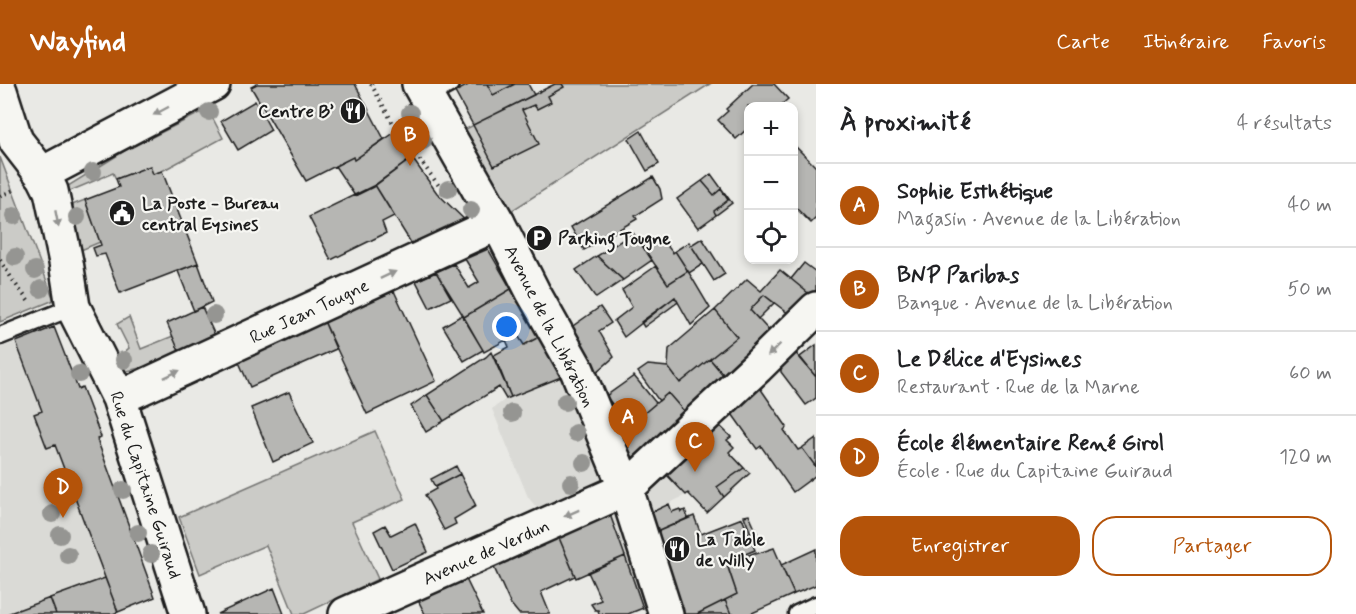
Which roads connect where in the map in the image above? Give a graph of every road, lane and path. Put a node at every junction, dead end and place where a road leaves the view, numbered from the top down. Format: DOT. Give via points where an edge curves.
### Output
graph roads {
  1 [pos="213,84"];
  2 [pos="371,84"];
  3 [pos="432,88"];
  4 [pos="0,91"];
  5 [pos="44,177"];
  6 [pos="449,198"];
  7 [pos="498,223"];
  8 [pos="0,260"];
  9 [pos="73,308"];
  10 [pos="816,309"];
  11 [pos="43,319"];
  12 [pos="0,336"];
  13 [pos="119,398"];
  14 [pos="626,489"];
  15 [pos="816,605"];
  16 [pos="188,614"];
  17 [pos="346,614"];
  18 [pos="666,614"];
  19 [pos="797,614"];
  1 -- 5 [label="street, one-way" via="55,167"];
  2 -- 6 [label="path" via="394,125"];
  3 -- 7 [label="street, Avenue de la Libération"];
  4 -- 5 [label="street, Rue du Capitaine Guiraud" via="16,141"];
  5 -- 9 [label="street, Rue du Capitaine Guiraud, one-way" via="51,191"];
  13 -- 7 [label="street, Rue Jean Tougne, one-way"];
  7 -- 14 [label="street, Avenue de la Libération" via="577,370"];
  8 -- 11 [label="path"];
  9 -- 11 [label="lane"];
  9 -- 13 [label="street, Rue du Capitaine Guiraud"];
  10 -- 14 [label="street, Avenue de Verdun, one-way"];
  11 -- 12 [label="lane"];
  13 -- 16 [label="street, Rue du Capitaine Guiraud"];
  14 -- 17 [label="street, Avenue de Verdun, one-way"];
  14 -- 18 [label="street, Avenue de la Libération"];
  15 -- 19 [label="lane"];
}
